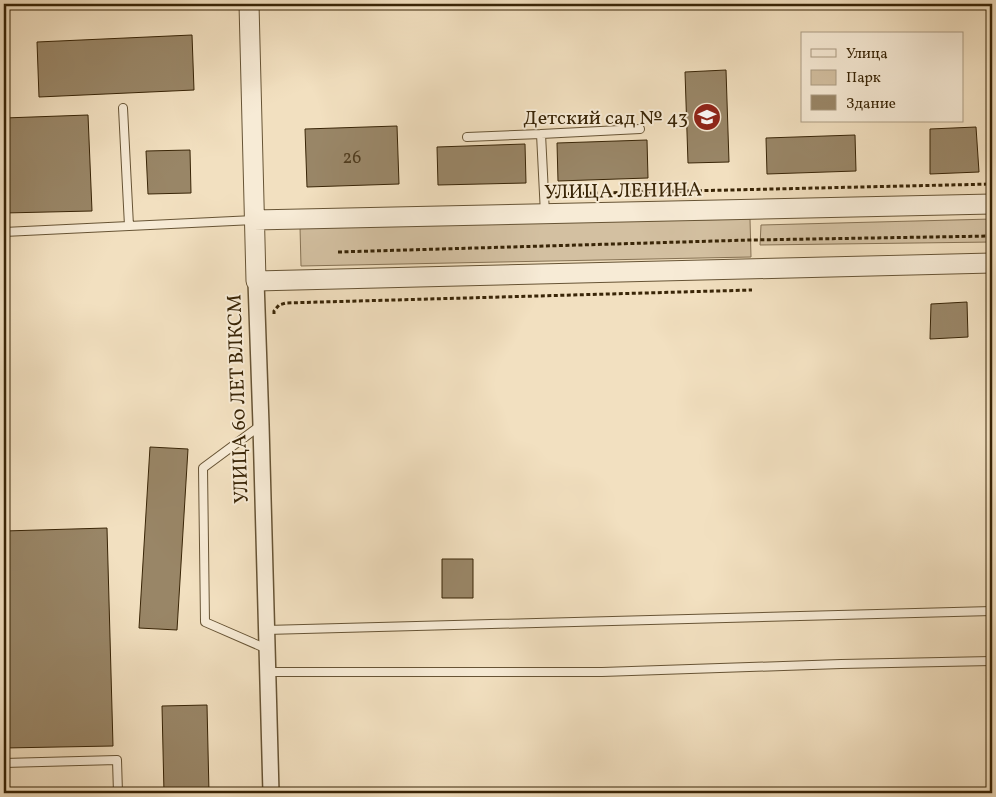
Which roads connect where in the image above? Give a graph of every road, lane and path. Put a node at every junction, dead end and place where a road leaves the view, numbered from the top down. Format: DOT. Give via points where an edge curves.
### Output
graph roads {
  1 [pos="248,4"];
  2 [pos="123,108"];
  3 [pos="640,129"];
  4 [pos="541,134"];
  5 [pos="468,137"];
  6 [pos="992,184"];
  7 [pos="544,194"];
  8 [pos="992,204"];
  9 [pos="545,214"];
  10 [pos="254,220"];
  11 [pos="129,226"];
  12 [pos="4,232"];
  13 [pos="992,236"];
  14 [pos="338,252"];
  15 [pos="992,263"];
  16 [pos="256,281"];
  17 [pos="752,290"];
  18 [pos="274,321"];
  19 [pos="261,424"];
  20 [pos="992,611"];
  21 [pos="266,630"];
  22 [pos="267,649"];
  23 [pos="992,662"];
  24 [pos="267,672"];
  25 [pos="4,763"];
  26 [pos="118,793"];
  27 [pos="271,793"];
  1 -- 10 [label="street, УЛИЦА 60 ЛЕТ ВЛКСМ"];
  2 -- 11 [label="lane"];
  3 -- 4 [label="lane"];
  4 -- 5 [label="lane"];
  4 -- 7 [label="lane"];
  6 -- 7 [label="path"];
  7 -- 9 [label="lane"];
  8 -- 9 [label="street, УЛИЦА ЛЕНИНА"];
  9 -- 10 [label="street, УЛИЦА ЛЕНИНА"];
  10 -- 11 [label="lane"];
  10 -- 16 [label="street, УЛИЦА 60 ЛЕТ ВЛКСМ"];
  11 -- 12 [label="lane"];
  13 -- 14 [label="path"];
  15 -- 16 [label="street"];
  16 -- 19 [label="street, УЛИЦА 60 ЛЕТ ВЛКСМ"];
  17 -- 18 [label="path" via="286,303 279,304 274,311"];
  19 -- 21 [label="street, УЛИЦА 60 ЛЕТ ВЛКСМ"];
  19 -- 22 [label="lane" via="203,468 205,622"];
  20 -- 21 [label="lane"];
  21 -- 22 [label="street, УЛИЦА 60 ЛЕТ ВЛКСМ"];
  22 -- 24 [label="street, УЛИЦА 60 ЛЕТ ВЛКСМ"];
  23 -- 24 [label="lane" via="602,672"];
  24 -- 27 [label="street, УЛИЦА 60 ЛЕТ ВЛКСМ"];
  25 -- 26 [label="lane" via="117,760"];
}
